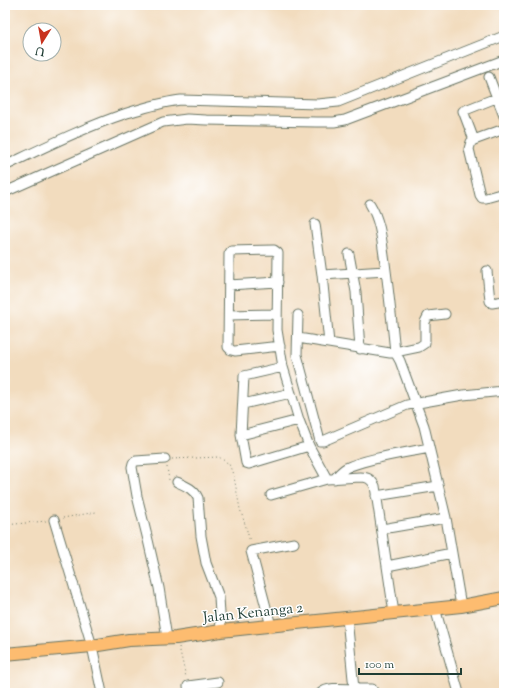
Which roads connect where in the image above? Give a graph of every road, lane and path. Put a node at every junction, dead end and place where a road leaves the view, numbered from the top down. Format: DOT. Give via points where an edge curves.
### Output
graph roads {
  1 [pos="504,36"];
  2 [pos="504,60"];
  3 [pos="489,76"];
  4 [pos="496,98"];
  5 [pos="504,116"];
  6 [pos="504,129"];
  7 [pos="474,140"];
  8 [pos="5,166"];
  9 [pos="5,192"];
  10 [pos="504,193"];
  11 [pos="370,204"];
  12 [pos="314,224"];
  13 [pos="349,254"];
  14 [pos="386,271"];
  15 [pos="487,271"];
  16 [pos="352,272"];
  17 [pos="322,274"];
  18 [pos="278,282"];
  19 [pos="229,285"];
  20 [pos="504,301"];
  21 [pos="278,314"];
  22 [pos="445,314"];
  23 [pos="298,315"];
  24 [pos="228,316"];
  25 [pos="298,338"];
  26 [pos="329,343"];
  27 [pos="280,346"];
  28 [pos="360,349"];
  29 [pos="395,352"];
  30 [pos="283,366"];
  31 [pos="504,391"];
  32 [pos="291,393"];
  33 [pos="243,404"];
  34 [pos="416,404"];
  35 [pos="299,420"];
  36 [pos="240,435"];
  37 [pos="309,446"];
  38 [pos="429,448"];
  39 [pos="165,459"];
  40 [pos="369,461"];
  41 [pos="331,479"];
  42 [pos="372,481"];
  43 [pos="177,482"];
  44 [pos="438,486"];
  45 [pos="270,495"];
  46 [pos="376,496"];
  47 [pos="96,512"];
  48 [pos="446,518"];
  49 [pos="54,520"];
  50 [pos="5,525"];
  51 [pos="382,529"];
  52 [pos="294,542"];
  53 [pos="251,551"];
  54 [pos="452,553"];
  55 [pos="387,566"];
  56 [pos="504,598"];
  57 [pos="461,606"];
  58 [pos="435,608"];
  59 [pos="394,613"];
  60 [pos="347,618"];
  61 [pos="271,626"];
  62 [pos="221,631"];
  63 [pos="172,638"];
  64 [pos="92,646"];
  65 [pos="5,654"];
  66 [pos="218,682"];
  67 [pos="189,689"];
  68 [pos="350,690"];
  69 [pos="102,693"];
  70 [pos="321,693"];
  71 [pos="374,693"];
  72 [pos="459,693"];
  1 -- 8 [label="street" via="338,102 163,102 103,122"];
  2 -- 9 [label="street" via="345,120 317,122 187,119 164,122"];
  3 -- 4 [label="street"];
  4 -- 5 [label="street"];
  4 -- 7 [label="street" via="463,111"];
  6 -- 7 [label="street"];
  7 -- 10 [label="street" via="469,148 480,195 486,198"];
  11 -- 14 [label="street" via="380,229"];
  12 -- 17 [label="street"];
  13 -- 16 [label="street"];
  14 -- 16 [label="street"];
  14 -- 29 [label="street"];
  15 -- 20 [label="street" via="490,301"];
  16 -- 17 [label="street"];
  16 -- 28 [label="street"];
  17 -- 26 [label="street"];
  18 -- 19 [label="street"];
  18 -- 19 [label="street" via="276,251 231,251"];
  18 -- 21 [label="street"];
  19 -- 24 [label="street"];
  21 -- 24 [label="street"];
  21 -- 27 [label="street"];
  22 -- 29 [label="street" via="430,315 426,318 424,345"];
  23 -- 25 [label="street"];
  24 -- 27 [label="street" via="230,350"];
  25 -- 26 [label="street"];
  25 -- 34 [label="street" via="297,355 320,441 323,442 407,405"];
  26 -- 28 [label="street"];
  27 -- 30 [label="street"];
  28 -- 29 [label="street"];
  29 -- 34 [label="street"];
  30 -- 32 [label="street"];
  30 -- 33 [label="street" via="244,376"];
  31 -- 34 [label="street" via="463,395"];
  32 -- 33 [label="street"];
  32 -- 35 [label="street"];
  33 -- 36 [label="street"];
  34 -- 38 [label="street"];
  35 -- 36 [label="street"];
  35 -- 37 [label="street"];
  36 -- 37 [label="street" via="247,464"];
  37 -- 41 [label="street"];
  38 -- 40 [label="street"];
  38 -- 44 [label="street"];
  39 -- 43 [label="path" via="170,480"];
  39 -- 53 [label="path" via="219,457 229,464"];
  39 -- 63 [label="street" via="136,462 132,467"];
  40 -- 41 [label="street" via="347,468"];
  40 -- 42 [label="street"];
  41 -- 42 [label="street" via="365,477"];
  41 -- 45 [label="street"];
  42 -- 46 [label="street"];
  43 -- 62 [label="street" via="190,489 198,498 206,563 219,598"];
  44 -- 46 [label="street"];
  44 -- 48 [label="street"];
  46 -- 51 [label="street"];
  47 -- 49 [label="path"];
  48 -- 51 [label="street"];
  48 -- 54 [label="street"];
  49 -- 50 [label="path"];
  49 -- 64 [label="street"];
  51 -- 55 [label="street"];
  52 -- 53 [label="street"];
  53 -- 61 [label="street"];
  54 -- 55 [label="street"];
  54 -- 57 [label="street"];
  55 -- 59 [label="street"];
  56 -- 57 [label="main road, Jalan Kenanga 2"];
  57 -- 58 [label="main road, Jalan Kenanga 2"];
  58 -- 59 [label="main road, Jalan Kenanga 2"];
  58 -- 72 [label="street"];
  59 -- 60 [label="main road, Jalan Kenanga 2"];
  60 -- 61 [label="main road, Jalan Kenanga 2"];
  60 -- 68 [label="street"];
  61 -- 62 [label="main road, Jalan Kenanga 2"];
  62 -- 63 [label="main road, Jalan Kenanga 2"];
  63 -- 64 [label="main road, Jalan Kenanga 2" via="129,640"];
  63 -- 67 [label="path"];
  64 -- 65 [label="main road, Jalan Kenanga 2"];
  64 -- 69 [label="street"];
  66 -- 67 [label="street"];
  68 -- 70 [label="street" via="331,689"];
  68 -- 71 [label="street" via="372,689"];
}
